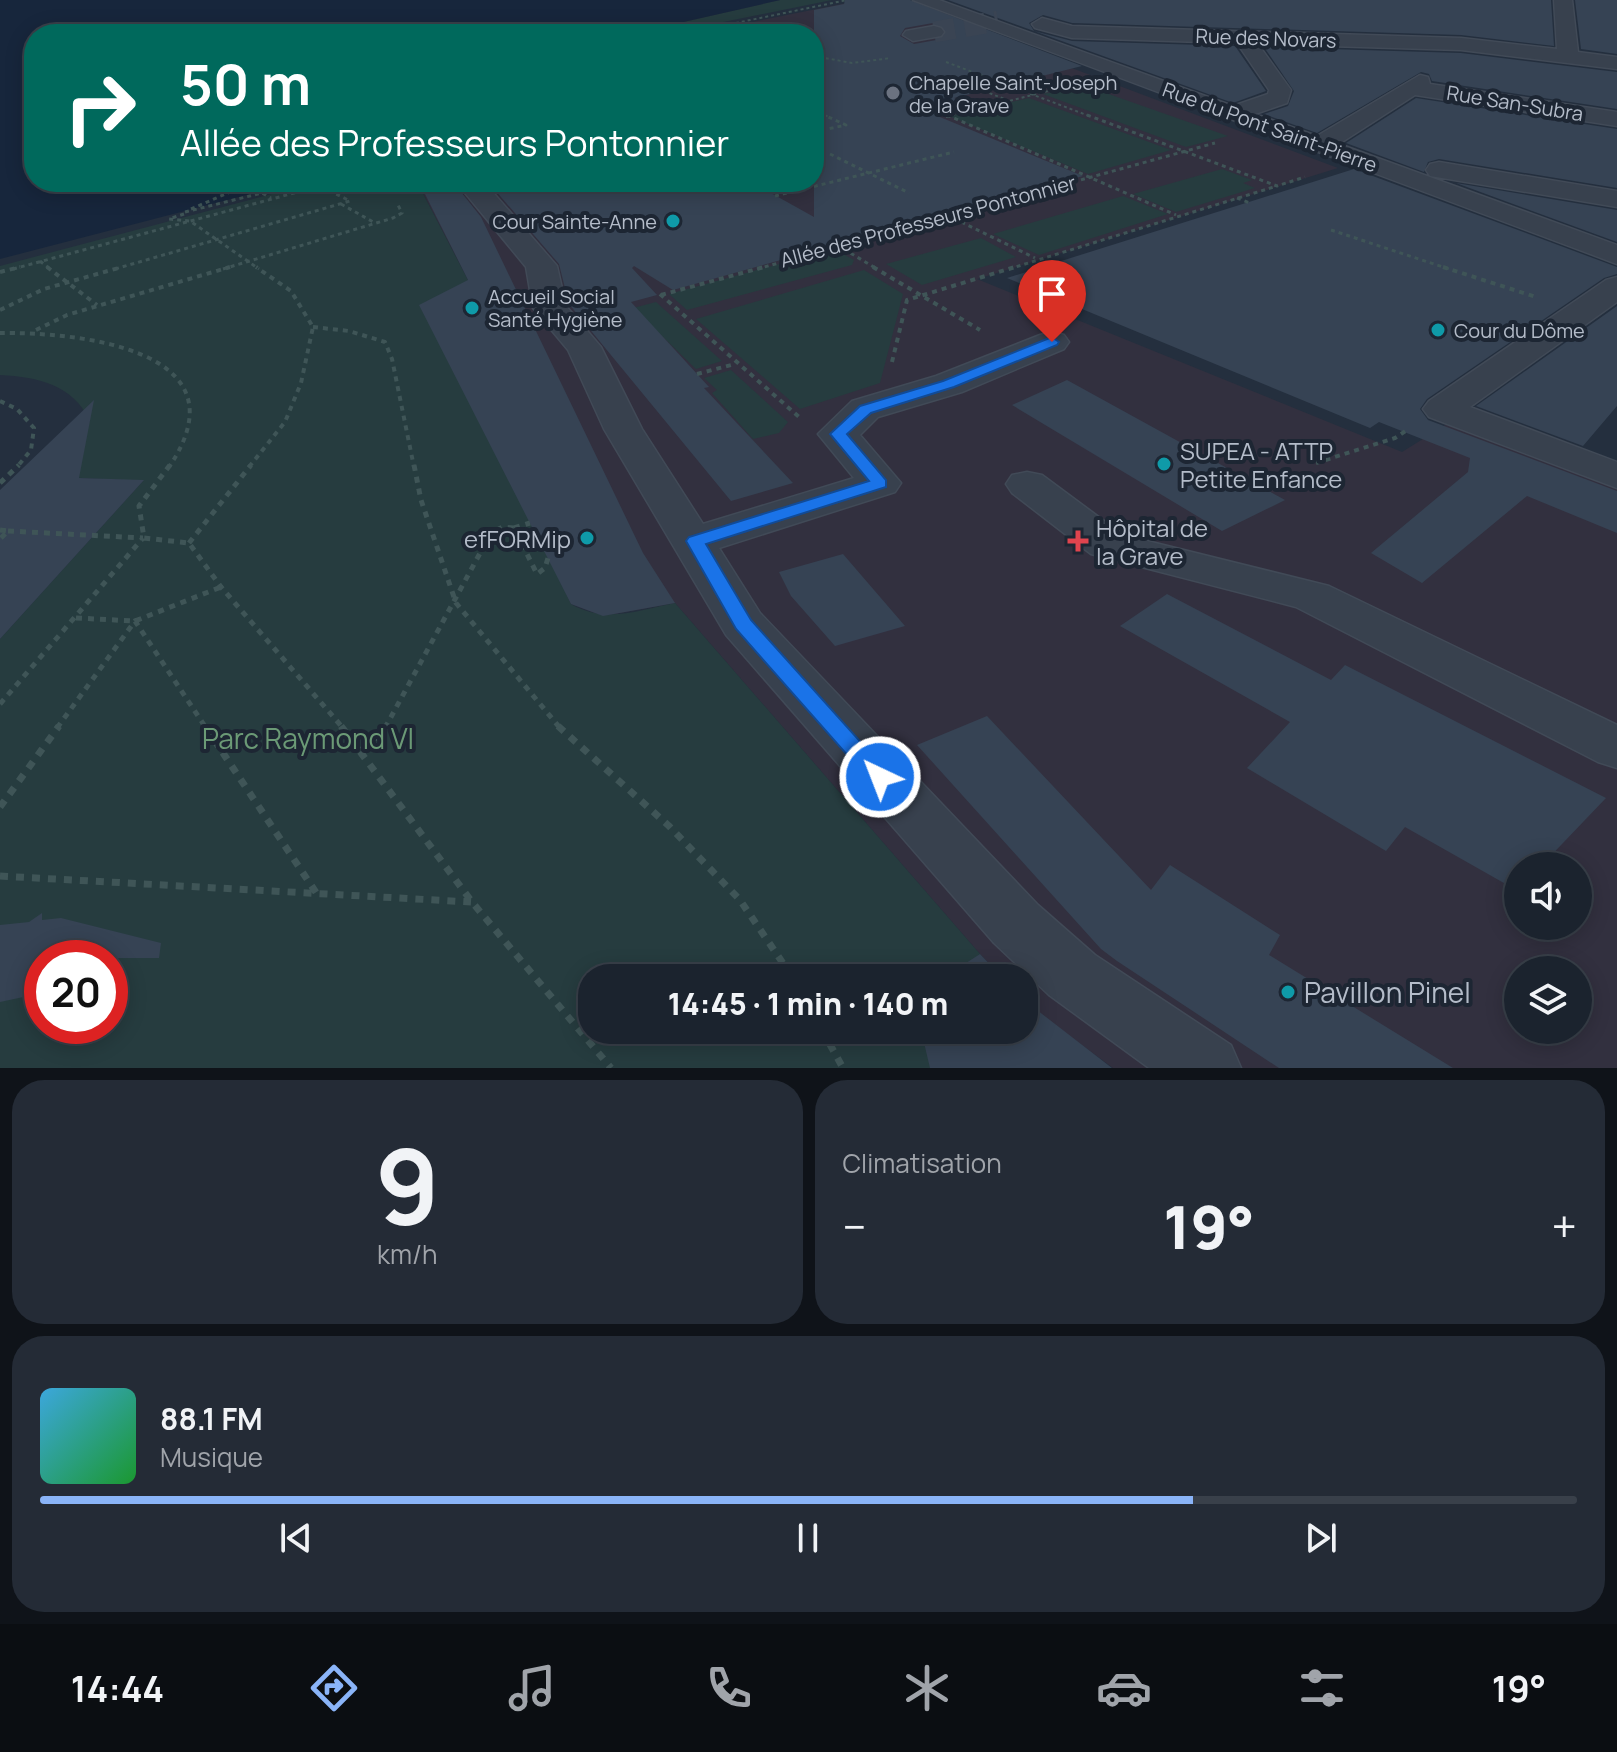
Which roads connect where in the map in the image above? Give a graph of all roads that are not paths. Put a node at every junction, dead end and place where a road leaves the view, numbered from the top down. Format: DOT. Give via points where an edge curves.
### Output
graph roads {
  1 [pos="922,0"];
  2 [pos="976,0"];
  3 [pos="1563,0"];
  4 [pos="1149,14"];
  5 [pos="1165,34"];
  6 [pos="1243,37"];
  7 [pos="1461,44"];
  8 [pos="1617,49"];
  9 [pos="1569,51"];
  10 [pos="1617,63"];
  11 [pos="1420,82"];
  12 [pos="1233,114"];
  13 [pos="1617,119"];
  14 [pos="1320,145"];
  15 [pos="1393,173"];
  16 [pos="478,192"];
  17 [pos="1617,199"];
  18 [pos="1617,255"];
  19 [pos="1617,287"];
  20 [pos="1582,311"];
  21 [pos="1617,321"];
  22 [pos="1036,348"];
  23 [pos="1617,476"];
  24 [pos="1027,484"];
  25 [pos="695,541"];
  26 [pos="1617,748"];
  27 [pos="1206,1068"];
  1 -- 12 [label="street, Rue du Pont Saint-Pierre"];
  2 -- 5 [label="street, Rue des Novars" via="1006,18 1072,32"];
  3 -- 9 [label="street"];
  4 -- 5 [label="street"];
  5 -- 6 [label="street, Rue des Novars"];
  6 -- 7 [label="street, Rue des Novars"];
  6 -- 12 [label="street" via="1280,90 1279,98"];
  7 -- 9 [label="street, Rue des Novars"];
  7 -- 11 [label="street"];
  8 -- 9 [label="street"];
  9 -- 10 [label="street"];
  11 -- 13 [label="street, Rue San-Subra"];
  11 -- 14 [label="street"];
  12 -- 14 [label="street, Rue du Pont Saint-Pierre"];
  14 -- 15 [label="street, Rue du Pont Saint-Pierre"];
  15 -- 17 [label="street" via="1435,169"];
  15 -- 18 [label="street, Rue du Pont Saint-Pierre"];
  16 -- 25 [label="street" via="541,266 550,308 584,347 623,429"];
  19 -- 20 [label="street"];
  20 -- 21 [label="street"];
  20 -- 23 [label="street" via="1442,409"];
  22 -- 25 [label="street" via="949,384 865,409 838,434 880,483"];
  24 -- 26 [label="street" via="1107,545 1312,596"];
  25 -- 27 [label="street" via="743,624 1016,924 1072,975"];
}
